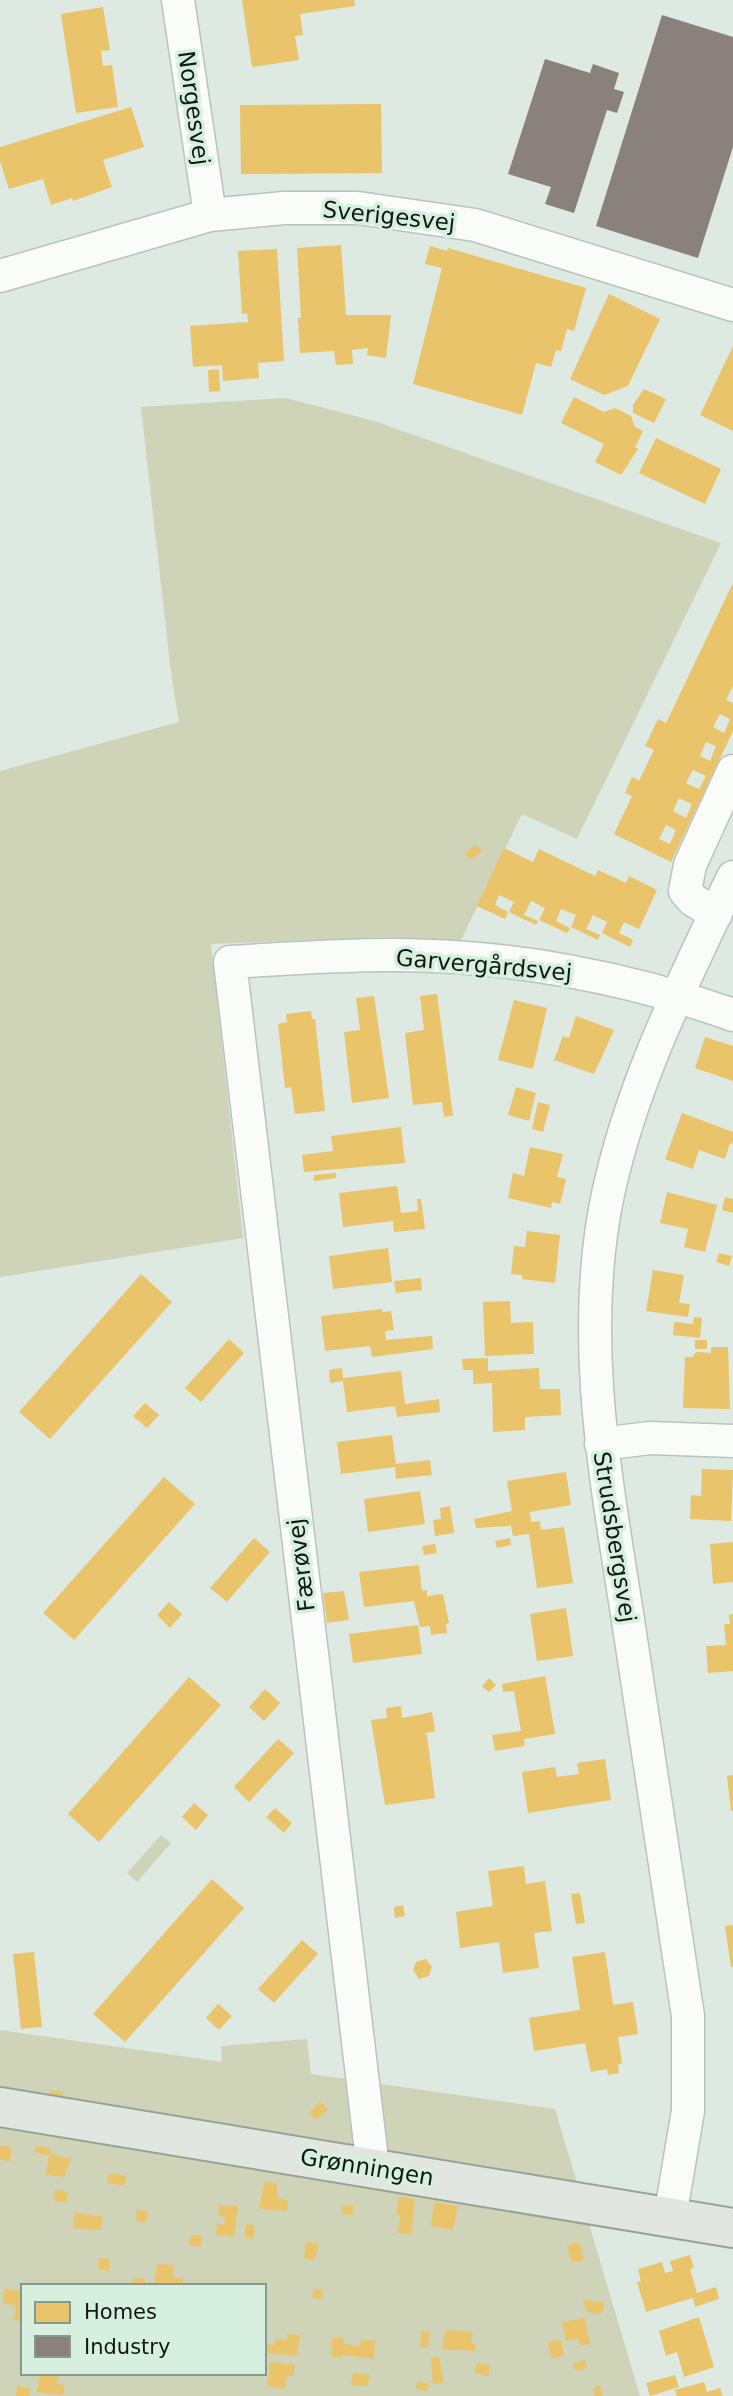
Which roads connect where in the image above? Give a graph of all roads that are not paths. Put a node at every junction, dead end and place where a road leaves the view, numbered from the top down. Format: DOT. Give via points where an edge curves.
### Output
graph roads {
  1 [pos="178,0"];
  2 [pos="210,215"];
  3 [pos="0,276"];
  4 [pos="733,305"];
  5 [pos="733,771"];
  6 [pos="733,877"];
  7 [pos="716,914"];
  8 [pos="229,962"];
  9 [pos="677,995"];
  10 [pos="733,1015"];
  11 [pos="733,1441"];
  12 [pos="601,1444"];
  13 [pos="0,2107"];
  14 [pos="373,2168"];
  15 [pos="670,2217"];
  16 [pos="733,2228"];
  1 -- 2 [label="street, Norgesvej"];
  2 -- 3 [label="street, Sverigesvej"];
  2 -- 4 [label="street, Sverigesvej" via="358,208 475,225"];
  5 -- 7 [label="street" via="690,865 685,891"];
  6 -- 7 [label="street, Strudsbergsvej"];
  7 -- 9 [label="street, Strudsbergsvej"];
  8 -- 9 [label="street, Garvergårdsvej" via="400,955 503,962"];
  8 -- 14 [label="street, Færøvej"];
  9 -- 10 [label="street, Garvergårdsvej"];
  9 -- 12 [label="street, Strudsbergsvej" via="634,1098 608,1195 593,1314"];
  11 -- 12 [label="street" via="650,1438"];
  12 -- 15 [label="street, Strudsbergsvej" via="688,2016 688,2111"];
  13 -- 14 [label="main road, Grønningen"];
  14 -- 15 [label="main road, Grønningen"];
  15 -- 16 [label="main road, Grønningen"];
}
